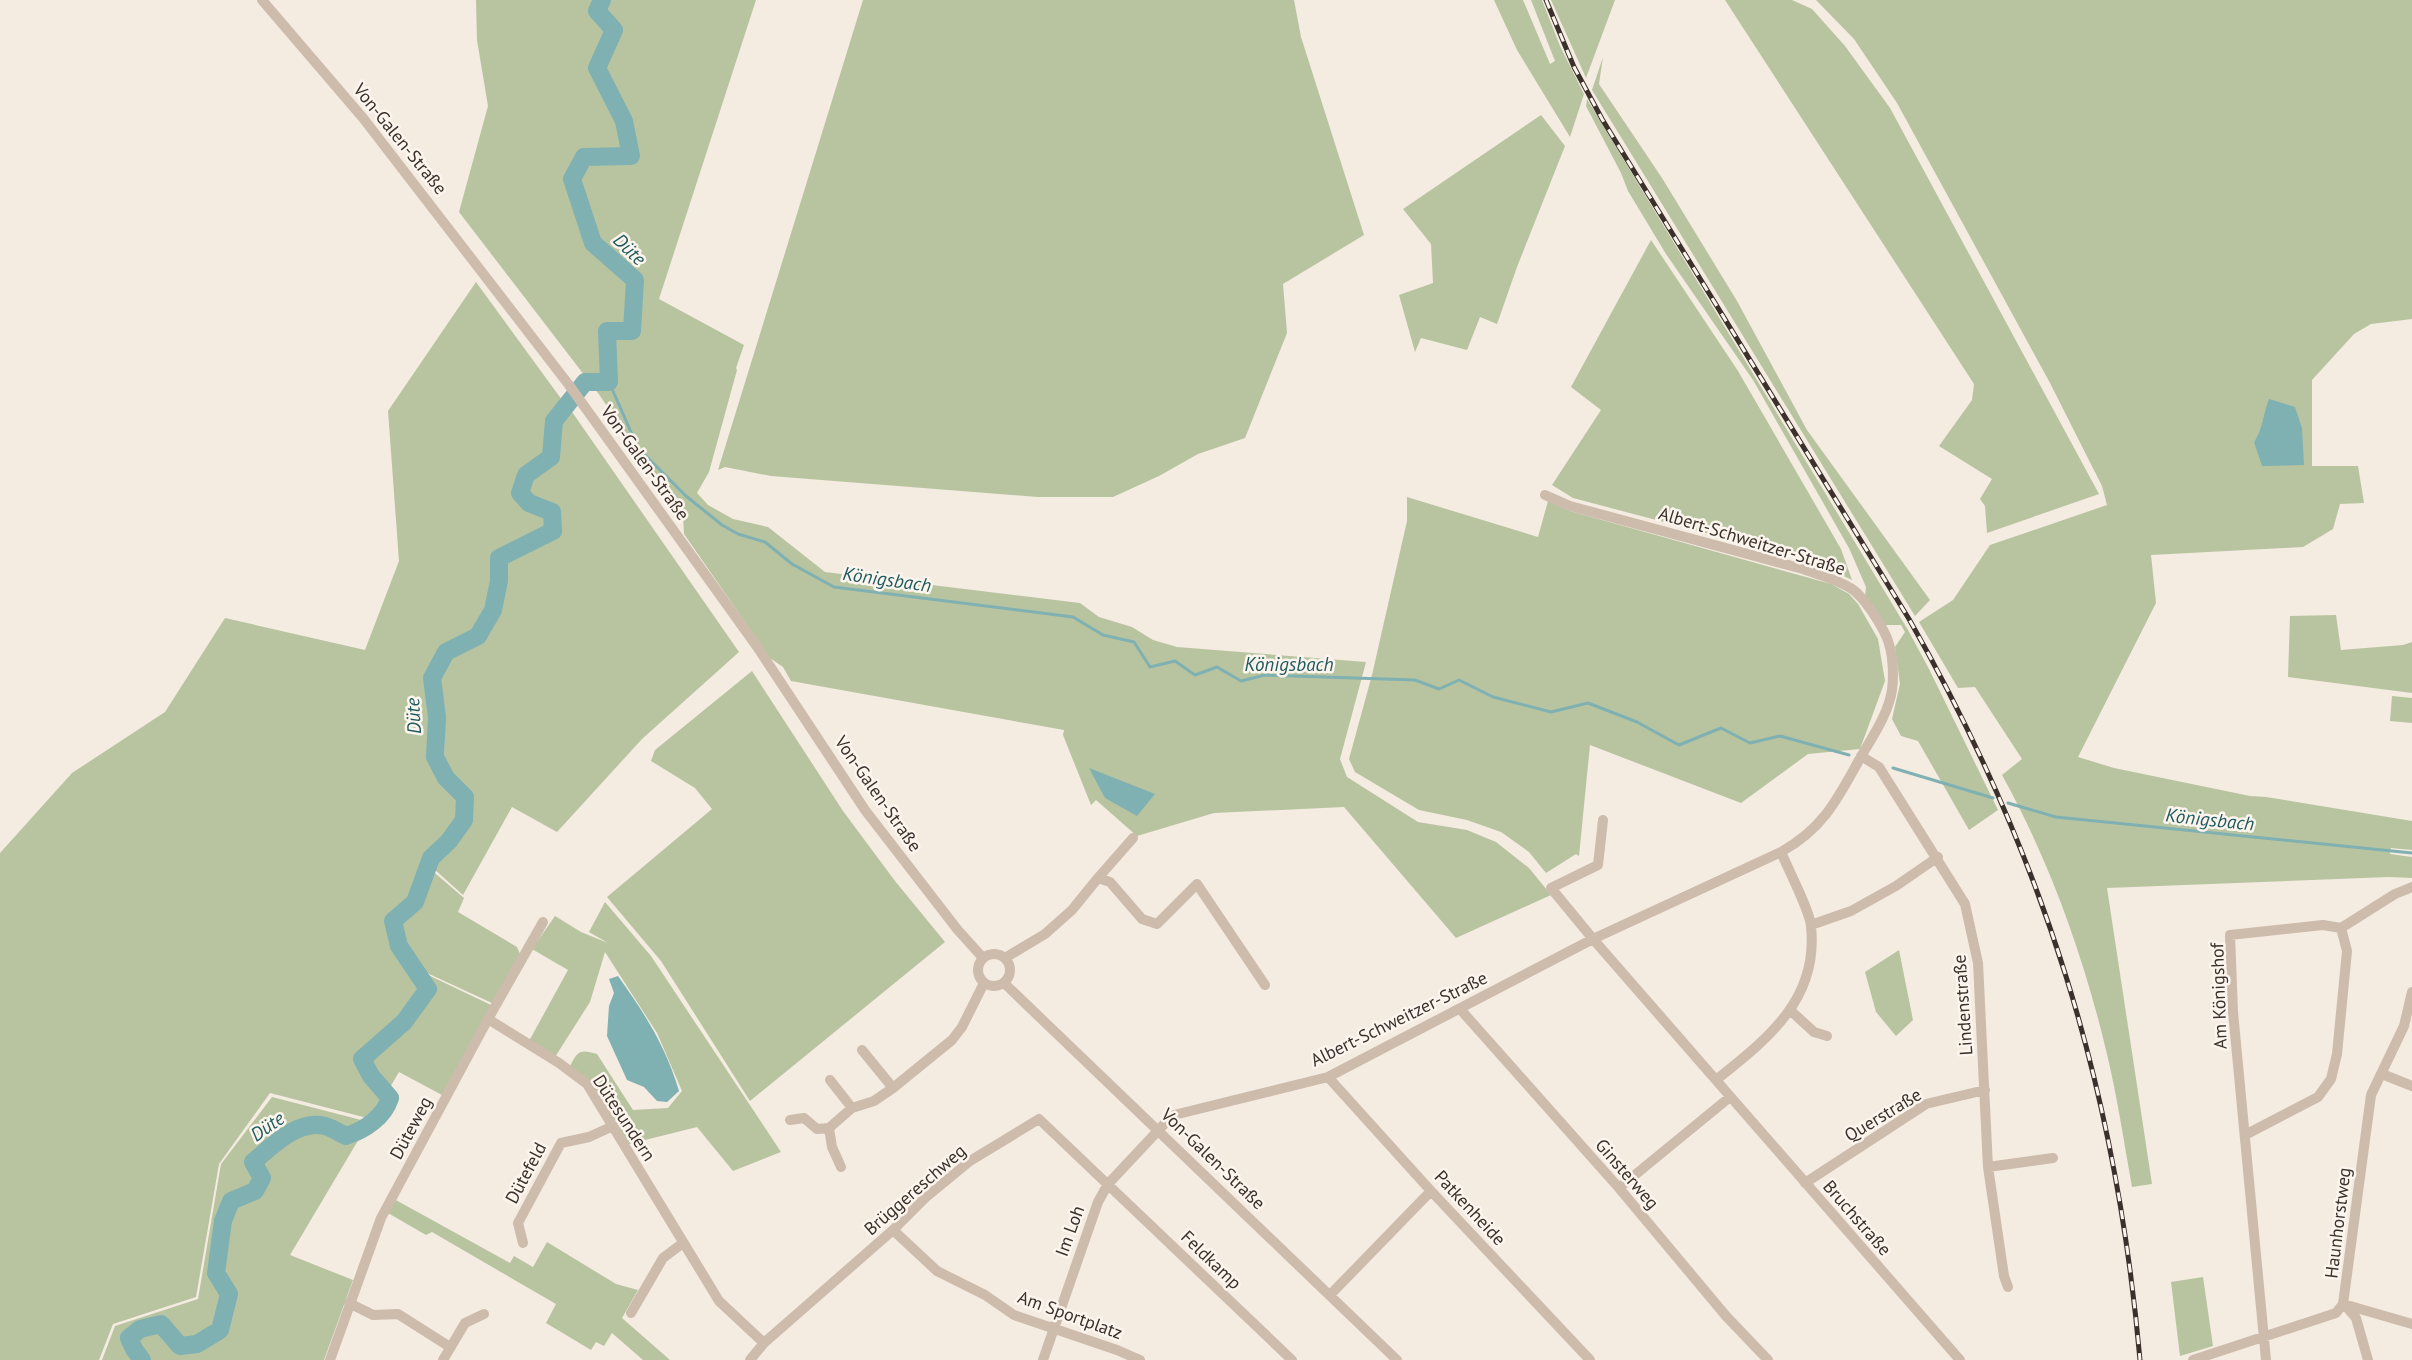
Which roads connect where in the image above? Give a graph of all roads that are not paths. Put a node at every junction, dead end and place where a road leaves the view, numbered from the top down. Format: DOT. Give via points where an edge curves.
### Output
graph roads {
  1 [pos="262,0"];
  2 [pos="1545,495"];
  3 [pos="1861,756"];
  4 [pos="1603,820"];
  5 [pos="1133,838"];
  6 [pos="1781,852"];
  7 [pos="1938,857"];
  8 [pos="1098,878"];
  9 [pos="2412,887"];
  10 [pos="543,922"];
  11 [pos="1811,925"];
  12 [pos="2341,928"];
  13 [pos="1593,940"];
  14 [pos="983,958"];
  15 [pos="1005,958"];
  16 [pos="984,983"];
  17 [pos="1004,983"];
  18 [pos="1265,985"];
  19 [pos="2412,992"];
  20 [pos="1460,1009"];
  21 [pos="1791,1011"];
  22 [pos="488,1019"];
  23 [pos="1827,1036"];
  24 [pos="862,1050"];
  25 [pos="2382,1074"];
  26 [pos="1328,1077"];
  27 [pos="830,1080"];
  28 [pos="1716,1080"];
  29 [pos="2412,1086"];
  30 [pos="893,1088"];
  31 [pos="1985,1090"];
  32 [pos="1730,1097"];
  33 [pos="852,1108"];
  34 [pos="790,1120"];
  35 [pos="613,1126"];
  36 [pos="829,1128"];
  37 [pos="1158,1130"];
  38 [pos="2245,1135"];
  39 [pos="2053,1158"];
  40 [pos="841,1167"];
  41 [pos="1988,1167"];
  42 [pos="1805,1183"];
  43 [pos="1108,1184"];
  44 [pos="1619,1188"];
  45 [pos="1430,1191"];
  46 [pos="893,1230"];
  47 [pos="523,1243"];
  48 [pos="683,1243"];
  49 [pos="2008,1287"];
  50 [pos="1330,1295"];
  51 [pos="349,1304"];
  52 [pos="2343,1304"];
  53 [pos="630,1313"];
  54 [pos="484,1314"];
  55 [pos="2412,1324"];
  56 [pos="1053,1328"];
  57 [pos="2264,1338"];
  58 [pos="764,1343"];
  59 [pos="450,1347"];
  60 [pos="330,1360"];
  61 [pos="443,1360"];
  62 [pos="750,1360"];
  63 [pos="1043,1360"];
  64 [pos="1140,1360"];
  65 [pos="1292,1360"];
  66 [pos="1397,1360"];
  67 [pos="1590,1360"];
  68 [pos="1768,1360"];
  69 [pos="1960,1360"];
  70 [pos="2193,1360"];
  71 [pos="2266,1360"];
  72 [pos="2368,1360"];
  1 -- 14 [label="street, Von-Galen-Straße" via="369,125 569,385 758,648 865,810"];
  2 -- 3 [label="street, Albert-Schweitzer-Straße" via="1570,506 1802,569 1852,589 1863,599 1887,638 1892,664 1892,691 1883,717"];
  3 -- 6 [label="street, Albert-Schweitzer-Straße" via="1824,819 1796,844"];
  3 -- 7 [label="street, Lindenstraße" via="1879,767"];
  4 -- 13 [label="street" via="1598,865 1551,888"];
  5 -- 8 [label="street"];
  6 -- 11 [label="street"];
  6 -- 13 [label="street, Albert-Schweitzer-Straße"];
  7 -- 11 [label="street" via="1851,911"];
  7 -- 31 [label="street, Lindenstraße" via="1965,904 1978,963"];
  8 -- 15 [label="street" via="1072,910 1044,934"];
  8 -- 18 [label="street" via="1110,882 1142,919 1158,924 1197,884"];
  9 -- 12 [label="street"];
  10 -- 22 [label="street, Düteweg"];
  11 -- 21 [label="street" via="1810,967"];
  12 -- 38 [label="street" via="2347,951 2337,1054 2331,1079 2318,1097"];
  12 -- 38 [label="street, Am Königshof" via="2323,925 2230,935 2233,1012"];
  13 -- 20 [label="street, Albert-Schweitzer-Straße"];
  13 -- 28 [label="street, Bruchstraße"];
  14 -- 15 [label="street" via="998,954"];
  14 -- 16 [label="street" via="978,967"];
  15 -- 17 [label="street" via="1010,966 1010,975"];
  16 -- 17 [label="street" via="990,986"];
  16 -- 30 [label="street" via="952,1040"];
  17 -- 37 [label="street, Von-Galen-Straße"];
  19 -- 25 [label="street, Haunhorstweg" via="2404,1026"];
  20 -- 26 [label="street, Albert-Schweitzer-Straße"];
  20 -- 44 [label="street, Ginsterweg"];
  21 -- 23 [label="street" via="1814,1032"];
  21 -- 28 [label="street" via="1766,1039"];
  22 -- 35 [label="street, Dütesundern" via="587,1084"];
  22 -- 51 [label="street, Düteweg" via="381,1218"];
  24 -- 30 [label="street"];
  25 -- 29 [label="street"];
  25 -- 52 [label="street, Haunhorstweg" via="2371,1095"];
  26 -- 37 [label="street, Albert-Schweitzer-Straße" via="1174,1115"];
  26 -- 45 [label="street, Patkenheide"];
  27 -- 33 [label="street"];
  28 -- 32 [label="street, Bruchstraße"];
  30 -- 33 [label="street" via="874,1101"];
  31 -- 41 [label="street, Lindenstraße"];
  31 -- 42 [label="street, Querstraße" via="1926,1104"];
  32 -- 42 [label="street, Bruchstraße"];
  32 -- 44 [label="street"];
  33 -- 36 [label="street"];
  34 -- 36 [label="street" via="804,1118 817,1128"];
  35 -- 47 [label="street, Dütefeld" via="589,1137 561,1143 518,1223"];
  35 -- 48 [label="street, Dütesundern"];
  36 -- 40 [label="street"];
  37 -- 43 [label="street, Im Loh"];
  37 -- 50 [label="street, Von-Galen-Straße"];
  38 -- 57 [label="street, Am Königshof"];
  39 -- 41 [label="street"];
  41 -- 49 [label="street, Lindenstraße"];
  42 -- 69 [label="street, Bruchstraße"];
  43 -- 46 [label="street, Brüggereschweg" via="1039,1119 970,1161"];
  43 -- 56 [label="street, Im Loh" via="1098,1202"];
  43 -- 65 [label="street, Feldkamp"];
  44 -- 68 [label="street, Ginsterweg" via="1726,1316"];
  45 -- 50 [label="street"];
  45 -- 67 [label="street, Patkenheide"];
  46 -- 56 [label="street, Am Sportplatz" via="937,1271 985,1295 1014,1315"];
  46 -- 58 [label="street, Brüggereschweg"];
  48 -- 53 [label="street" via="663,1258"];
  48 -- 58 [label="street, Dütesundern" via="719,1301"];
  50 -- 66 [label="street, Von-Galen-Straße"];
  51 -- 59 [label="street" via="373,1315 398,1314"];
  51 -- 60 [label="street, Düteweg"];
  52 -- 55 [label="street"];
  52 -- 57 [label="street, Haunhorstweg" via="2336,1313"];
  52 -- 72 [label="street" via="2356,1318"];
  54 -- 59 [label="street" via="465,1323"];
  56 -- 63 [label="street, Im Loh"];
  56 -- 64 [label="street, Am Sportplatz"];
  57 -- 70 [label="street, Haunhorstweg"];
  57 -- 71 [label="street, Am Königshof"];
  58 -- 62 [label="street, Brüggereschweg"];
  59 -- 61 [label="street"];
}
